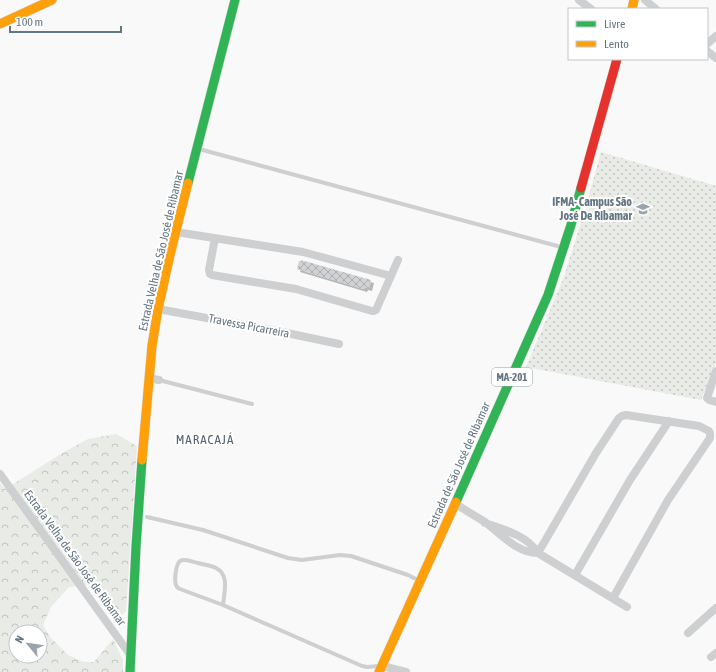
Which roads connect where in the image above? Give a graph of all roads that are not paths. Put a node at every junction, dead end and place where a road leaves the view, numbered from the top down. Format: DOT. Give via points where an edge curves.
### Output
graph roads {
  1 [pos="52,0"];
  2 [pos="235,0"];
  3 [pos="579,0"];
  4 [pos="646,0"];
  5 [pos="590,8"];
  6 [pos="655,8"];
  7 [pos="0,24"];
  8 [pos="716,36"];
  9 [pos="708,43"];
  10 [pos="708,52"];
  11 [pos="716,58"];
  12 [pos="617,60"];
  13 [pos="197,148"];
  14 [pos="176,232"];
  15 [pos="214,238"];
  16 [pos="564,248"];
  17 [pos="398,260"];
  18 [pos="391,276"];
  19 [pos="158,309"];
  20 [pos="339,344"];
  21 [pos="716,371"];
  22 [pos="149,378"];
  23 [pos="159,380"];
  24 [pos="716,402"];
  25 [pos="252,404"];
  26 [pos="669,421"];
  27 [pos="0,474"];
  28 [pos="456,504"];
  29 [pos="143,516"];
  30 [pos="538,553"];
  31 [pos="575,575"];
  32 [pos="421,581"];
  33 [pos="613,598"];
  34 [pos="223,605"];
  35 [pos="627,607"];
  36 [pos="716,608"];
  37 [pos="688,633"];
  38 [pos="131,656"];
  39 [pos="381,669"];
  40 [pos="130,672"];
  41 [pos="406,672"];
  1 -- 7 [label="main road"];
  2 -- 13 [label="main road, Estrada Velha de São José de Ribamar"];
  3 -- 5 [label="street"];
  4 -- 6 [label="street"];
  8 -- 9 [label="street"];
  10 -- 11 [label="street"];
  12 -- 16 [label="main road, Estrada de São José de Ribamar / MA-201"];
  13 -- 14 [label="main road, Estrada Velha de São José de Ribamar"];
  13 -- 16 [label="lane"];
  14 -- 15 [label="street"];
  14 -- 19 [label="main road, Estrada Velha de São José de Ribamar"];
  15 -- 18 [label="street" via="303,252"];
  15 -- 18 [label="street" via="209,270 212,275 296,289 372,311 376,310"];
  16 -- 28 [label="main road, Estrada de São José de Ribamar / MA-201" via="545,303"];
  17 -- 18 [label="street"];
  19 -- 20 [label="street, Travessa Picarreira"];
  19 -- 22 [label="main road, Estrada Velha de São José de Ribamar"];
  21 -- 24 [label="street" via="707,398"];
  22 -- 23 [label="street"];
  22 -- 29 [label="main road, Estrada Velha de São José de Ribamar" via="143,442"];
  23 -- 25 [label="lane"];
  26 -- 30 [label="street" via="626,415 619,418"];
  26 -- 31 [label="street" via="630,480"];
  26 -- 33 [label="street" via="699,426 709,431 710,438 668,500"];
  27 -- 38 [label="street, Estrada Velha de São José de Ribamar"];
  28 -- 30 [label="street" via="503,538 527,552"];
  28 -- 32 [label="main road, Estrada de São José de Ribamar / MA-201"];
  29 -- 32 [label="lane" via="203,530 288,558 302,560 351,556"];
  29 -- 38 [label="main road, Estrada Velha de São José de Ribamar"];
  30 -- 31 [label="street"];
  31 -- 33 [label="street"];
  32 -- 39 [label="main road, Estrada de São José de Ribamar / MA-201"];
  33 -- 35 [label="street"];
  34 -- 34 [label="lane" via="225,580 221,571 187,560 178,563 176,587"];
  34 -- 39 [label="lane" via="362,666"];
  36 -- 37 [label="street"];
  38 -- 40 [label="main road, Estrada Velha de São José de Ribamar"];
  39 -- 41 [label="street"];
}
